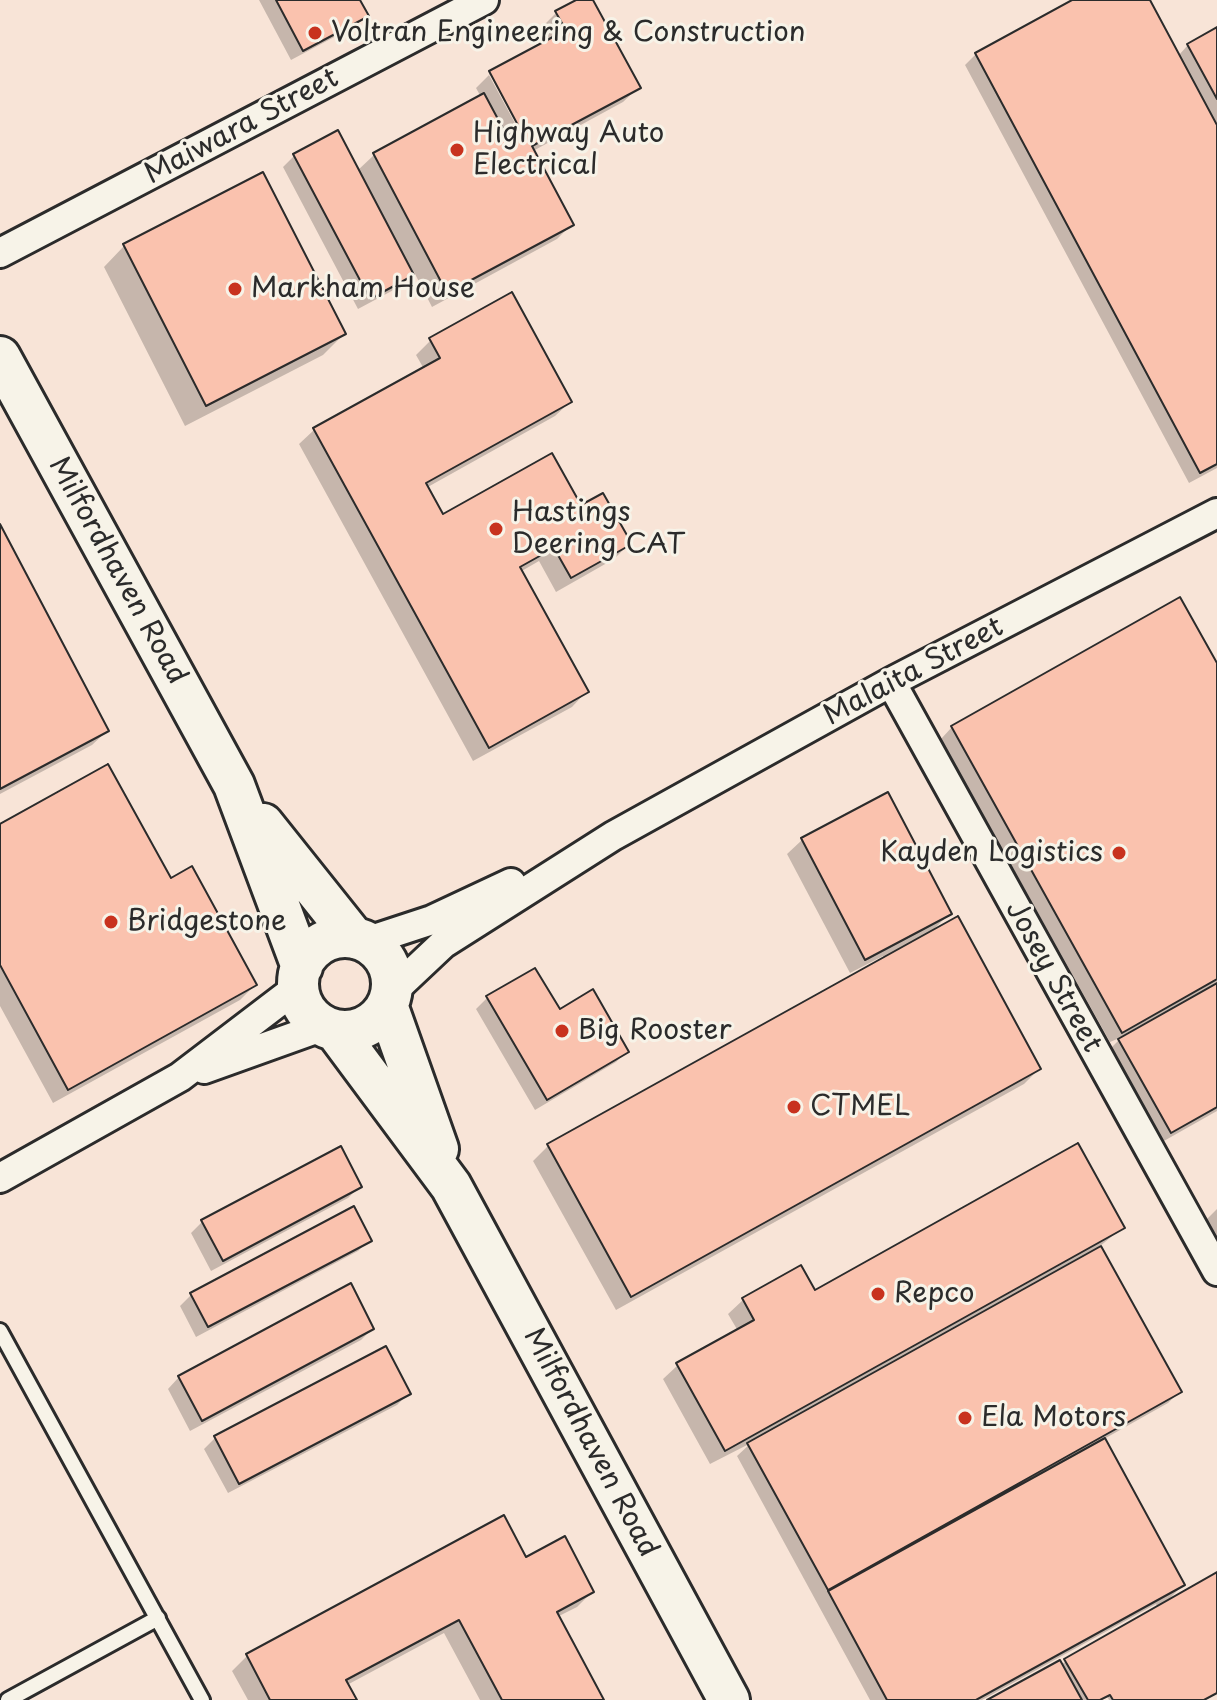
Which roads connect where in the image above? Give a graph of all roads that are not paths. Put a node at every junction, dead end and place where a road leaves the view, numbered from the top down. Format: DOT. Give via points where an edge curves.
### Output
graph roads {
  1 [pos="484,0"];
  2 [pos="0,253"];
  3 [pos="0,357"];
  4 [pos="1217,513"];
  5 [pos="891,682"];
  6 [pos="234,785"];
  7 [pos="613,836"];
  8 [pos="360,940"];
  9 [pos="300,977"];
  10 [pos="389,999"];
  11 [pos="330,1028"];
  12 [pos="180,1077"];
  13 [pos="0,1178"];
  14 [pos="451,1186"];
  15 [pos="1217,1271"];
  16 [pos="0,1331"];
  17 [pos="158,1618"];
  18 [pos="8,1700"];
  19 [pos="202,1700"];
  20 [pos="729,1700"];
  1 -- 2 [label="street, Maiwara Street"];
  3 -- 6 [label="main road, Milfordhaven Road"];
  4 -- 5 [label="street, Malaita Street"];
  5 -- 7 [label="street, Malaita Street"];
  5 -- 15 [label="street, Josey Street"];
  6 -- 8 [label="main road, Milfordhaven Road" via="323,903"];
  6 -- 9 [label="main road, Milfordhaven Road"];
  7 -- 8 [label="street, Malaita Street" via="432,920"];
  7 -- 10 [label="street, Malaita Street" via="443,944"];
  8 -- 9 [label="main road" via="329,940 308,956"];
  8 -- 10 [label="main road" via="384,958 392,981"];
  9 -- 11 [label="main road" via="302,1003"];
  9 -- 12 [label="street"];
  10 -- 11 [label="main road" via="366,1026"];
  10 -- 14 [label="main road, Milfordhaven Road"];
  11 -- 12 [label="street"];
  11 -- 14 [label="main road, Milfordhaven Road"];
  12 -- 13 [label="street"];
  14 -- 20 [label="main road, Milfordhaven Road"];
  16 -- 17 [label="lane"];
  17 -- 18 [label="lane"];
  17 -- 19 [label="lane"];
}
